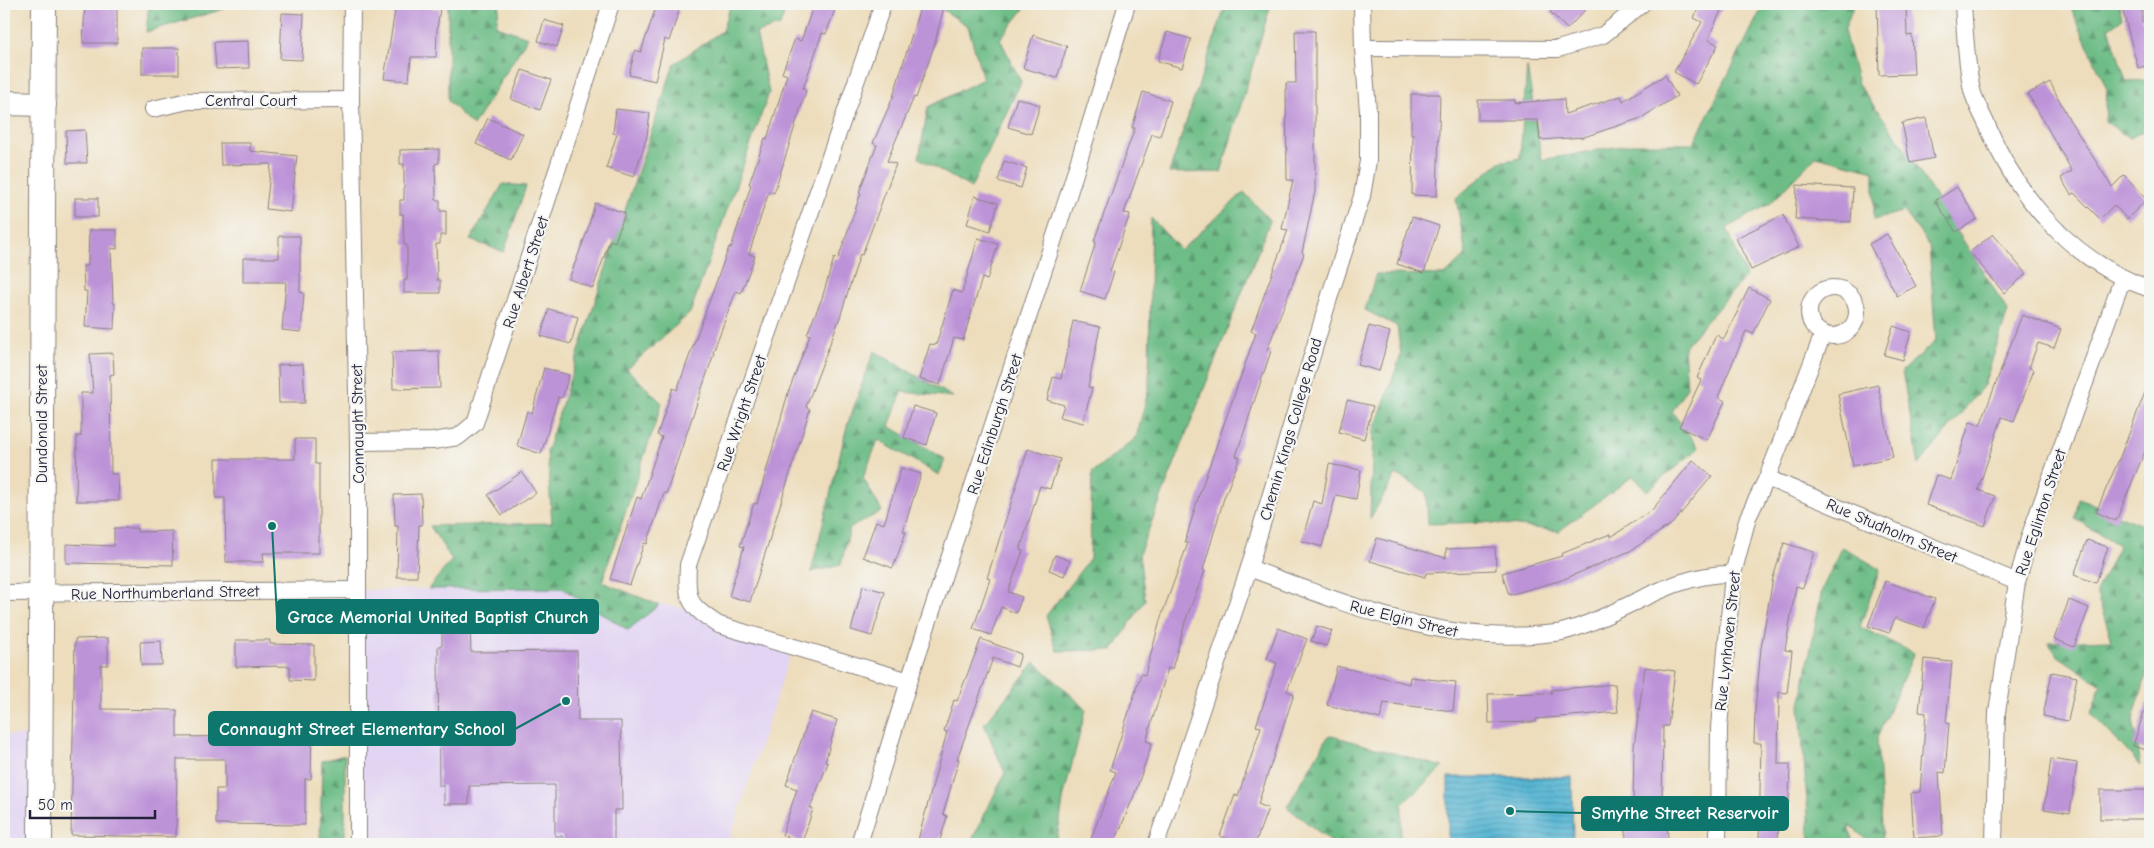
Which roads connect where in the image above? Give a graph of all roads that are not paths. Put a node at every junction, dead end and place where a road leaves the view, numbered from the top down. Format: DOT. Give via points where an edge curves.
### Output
graph roads {
  1 [pos="44,4"];
  2 [pos="352,4"];
  3 [pos="611,4"];
  4 [pos="882,4"];
  5 [pos="1127,4"];
  6 [pos="1362,4"];
  7 [pos="1642,4"];
  8 [pos="1963,4"];
  9 [pos="1363,48"];
  10 [pos="351,100"];
  11 [pos="4,103"];
  12 [pos="44,104"];
  13 [pos="153,109"];
  14 [pos="2122,280"];
  15 [pos="2150,289"];
  16 [pos="1823,334"];
  17 [pos="358,442"];
  18 [pos="1767,478"];
  19 [pos="1249,568"];
  20 [pos="1733,574"];
  21 [pos="2017,582"];
  22 [pos="357,590"];
  23 [pos="4,593"];
  24 [pos="40,594"];
  25 [pos="909,681"];
  26 [pos="40,844"];
  27 [pos="358,844"];
  28 [pos="859,844"];
  29 [pos="1156,844"];
  30 [pos="1718,844"];
  31 [pos="1994,844"];
  1 -- 12 [label="street, Dundonald Street"];
  2 -- 10 [label="street, Connaught Street"];
  3 -- 17 [label="street, Rue Albert Street" via="492,376 474,423 458,437 433,442"];
  4 -- 25 [label="street, Rue Wright Street" via="688,565 687,589 696,610 719,624"];
  5 -- 25 [label="street, Rue Edinburgh Street" via="1068,196"];
  6 -- 9 [label="street, Chemin Kings College Road"];
  7 -- 9 [label="street" via="1603,35 1558,49"];
  8 -- 14 [label="street" via="1972,91 2014,180 2041,215 2082,252"];
  9 -- 19 [label="street, Chemin Kings College Road" via="1368,162 1362,196"];
  10 -- 13 [label="street, Central Court" via="188,101"];
  10 -- 17 [label="street, Connaught Street"];
  11 -- 12 [label="street"];
  12 -- 24 [label="street, Dundonald Street"];
  14 -- 15 [label="street"];
  14 -- 21 [label="street, Rue Eglinton Street" via="2030,535"];
  16 -- 18 [label="street, Rue Lynhaven Street"];
  17 -- 22 [label="street, Connaught Street"];
  18 -- 20 [label="street, Rue Lynhaven Street" via="1748,517"];
  18 -- 21 [label="street, Rue Studholm Street"];
  19 -- 20 [label="street, Rue Elgin Street" via="1344,603 1408,622 1464,633 1511,636 1561,632 1608,616 1692,577 1712,573"];
  19 -- 29 [label="street, Chemin Kings College Road"];
  20 -- 30 [label="street, Rue Lynhaven Street" via="1719,727"];
  21 -- 31 [label="street, Rue Eglinton Street" via="1997,712"];
  22 -- 24 [label="street, Rue Northumberland Street"];
  22 -- 27 [label="street, Connaught Street"];
  23 -- 24 [label="street, Rue Northumberland Street"];
  24 -- 26 [label="street, Dundonald Street"];
  25 -- 28 [label="street, Rue Edinburgh Street"];
}
